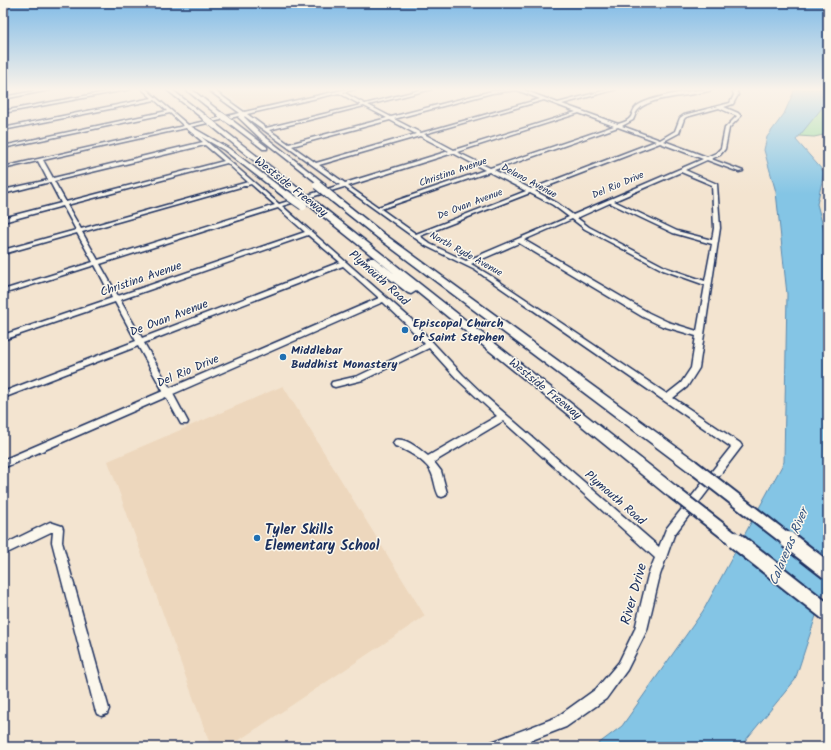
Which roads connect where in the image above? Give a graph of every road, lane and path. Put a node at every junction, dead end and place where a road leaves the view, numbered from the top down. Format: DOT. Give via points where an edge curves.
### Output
graph roads {
  1 [pos="28,124"];
  2 [pos="113,124"];
  3 [pos="184,124"];
  4 [pos="201,124"];
  5 [pos="212,124"];
  6 [pos="234,124"];
  7 [pos="248,124"];
  8 [pos="259,124"];
  9 [pos="286,124"];
  10 [pos="371,124"];
  11 [pos="400,124"];
  12 [pos="455,124"];
  13 [pos="541,124"];
  14 [pos="612,124"];
  15 [pos="622,124"];
  16 [pos="680,124"];
  17 [pos="731,124"];
  18 [pos="618,126"];
  19 [pos="188,127"];
  20 [pos="3,129"];
  21 [pos="266,129"];
  22 [pos="420,134"];
  23 [pos="660,142"];
  24 [pos="206,143"];
  25 [pos="289,145"];
  26 [pos="3,147"];
  27 [pos="453,152"];
  28 [pos="707,159"];
  29 [pos="40,160"];
  30 [pos="226,162"];
  31 [pos="316,164"];
  32 [pos="3,168"];
  33 [pos="489,170"];
  34 [pos="681,170"];
  35 [pos="741,171"];
  36 [pos="52,181"];
  37 [pos="250,183"];
  38 [pos="320,185"];
  39 [pos="345,185"];
  40 [pos="530,191"];
  41 [pos="3,192"];
  42 [pos="610,201"];
  43 [pos="64,204"];
  44 [pos="278,206"];
  45 [pos="377,209"];
  46 [pos="572,217"];
  47 [pos="3,220"];
  48 [pos="79,231"];
  49 [pos="308,233"];
  50 [pos="415,236"];
  51 [pos="519,240"];
  52 [pos="715,244"];
  53 [pos="3,252"];
  54 [pos="96,263"];
  55 [pos="344,263"];
  56 [pos="465,264"];
  57 [pos="709,284"];
  58 [pos="3,292"];
  59 [pos="116,299"];
  60 [pos="383,300"];
  61 [pos="701,335"];
  62 [pos="3,338"];
  63 [pos="140,341"];
  64 [pos="430,344"];
  65 [pos="335,384"];
  66 [pos="539,384"];
  67 [pos="168,392"];
  68 [pos="3,394"];
  69 [pos="667,398"];
  70 [pos="503,417"];
  71 [pos="184,422"];
  72 [pos="398,443"];
  73 [pos="737,446"];
  74 [pos="428,461"];
  75 [pos="3,464"];
  76 [pos="442,493"];
  77 [pos="3,550"];
  78 [pos="661,556"];
  79 [pos="828,571"];
  80 [pos="828,613"];
  81 [pos="102,708"];
  82 [pos="497,747"];
  1 -- 20 [label="street"];
  2 -- 26 [label="street"];
  3 -- 19 [label="street, Plymouth Road"];
  4 -- 19 [label="street"];
  5 -- 66 [label="highway, Westside Freeway, bridge"];
  6 -- 38 [label="highway, Westside Freeway, bridge"];
  7 -- 38 [label="highway"];
  8 -- 21 [label="street, North Ryde Avenue"];
  9 -- 21 [label="street"];
  10 -- 25 [label="street"];
  11 -- 22 [label="street, Delano Avenue"];
  12 -- 22 [label="street"];
  13 -- 27 [label="street"];
  14 -- 18 [label="street"];
  15 -- 18 [label="street, Christina Avenue"];
  16 -- 23 [label="street, De Ovan Avenue" via="677,132"];
  17 -- 28 [label="street, Del Rio Drive" via="727,128 723,148 718,154"];
  18 -- 23 [label="street"];
  18 -- 33 [label="street, Christina Avenue"];
  19 -- 24 [label="street, Plymouth Road"];
  19 -- 29 [label="street"];
  19 -- 66 [label="highway, bridge" via="226,149 303,206 395,280"];
  21 -- 25 [label="street, North Ryde Avenue"];
  22 -- 27 [label="street, Delano Avenue"];
  22 -- 31 [label="street"];
  23 -- 28 [label="street"];
  23 -- 40 [label="street, De Ovan Avenue"];
  24 -- 30 [label="street, Plymouth Road"];
  24 -- 36 [label="street"];
  25 -- 31 [label="street, North Ryde Avenue"];
  27 -- 33 [label="street, Delano Avenue"];
  27 -- 39 [label="street"];
  28 -- 34 [label="street, Del Rio Drive"];
  28 -- 35 [label="street"];
  29 -- 32 [label="street"];
  29 -- 36 [label="street"];
  30 -- 37 [label="street, Plymouth Road"];
  30 -- 43 [label="street"];
  31 -- 39 [label="street, North Ryde Avenue"];
  33 -- 40 [label="street, Delano Avenue"];
  33 -- 45 [label="street, Christina Avenue"];
  34 -- 42 [label="street, Del Rio Drive"];
  34 -- 52 [label="street" via="715,186"];
  36 -- 41 [label="street"];
  36 -- 43 [label="street"];
  37 -- 44 [label="street, Plymouth Road"];
  37 -- 48 [label="street"];
  38 -- 79 [label="highway, Westside Freeway, bridge" via="381,236 692,466"];
  39 -- 44 [label="street"];
  39 -- 45 [label="street, North Ryde Avenue"];
  40 -- 46 [label="street, Delano Avenue" via="555,204"];
  40 -- 50 [label="street, De Ovan Avenue"];
  42 -- 46 [label="street, Del Rio Drive"];
  42 -- 52 [label="street" via="675,232"];
  43 -- 47 [label="street"];
  43 -- 48 [label="street"];
  44 -- 49 [label="street, Plymouth Road"];
  44 -- 54 [label="street"];
  45 -- 50 [label="street, North Ryde Avenue"];
  46 -- 51 [label="street, Del Rio Drive"];
  46 -- 57 [label="street, Delano Avenue" via="594,232 664,269"];
  48 -- 53 [label="street"];
  48 -- 54 [label="street"];
  49 -- 55 [label="street, Plymouth Road"];
  49 -- 59 [label="street, Christina Avenue"];
  50 -- 56 [label="street, North Ryde Avenue"];
  51 -- 56 [label="street, Del Rio Drive"];
  51 -- 61 [label="street" via="646,315"];
  52 -- 57 [label="street"];
  54 -- 58 [label="street"];
  54 -- 59 [label="street"];
  55 -- 60 [label="street, Plymouth Road"];
  55 -- 63 [label="street, De Ovan Avenue"];
  56 -- 69 [label="street, North Ryde Avenue" via="522,298"];
  57 -- 61 [label="street"];
  59 -- 62 [label="street, Christina Avenue"];
  59 -- 63 [label="street"];
  60 -- 64 [label="street, Plymouth Road"];
  60 -- 67 [label="street, Del Rio Drive"];
  61 -- 69 [label="street" via="695,368 684,385"];
  63 -- 67 [label="street"];
  63 -- 68 [label="street, De Ovan Avenue"];
  64 -- 65 [label="street" via="360,378"];
  64 -- 70 [label="street, Plymouth Road" via="460,377"];
  66 -- 80 [label="highway, Westside Freeway, bridge"];
  67 -- 71 [label="street"];
  67 -- 75 [label="street, Del Rio Drive"];
  69 -- 73 [label="street, North Ryde Avenue"];
  70 -- 74 [label="street"];
  70 -- 78 [label="street, Plymouth Road"];
  72 -- 74 [label="street" via="407,446"];
  73 -- 78 [label="street, River Drive" via="670,532"];
  74 -- 76 [label="street" via="436,471"];
  77 -- 81 [label="street" via="42,530 53,526 58,529 56,542"];
  78 -- 82 [label="street, River Drive" via="641,630 622,666 601,694 561,722"];
}
